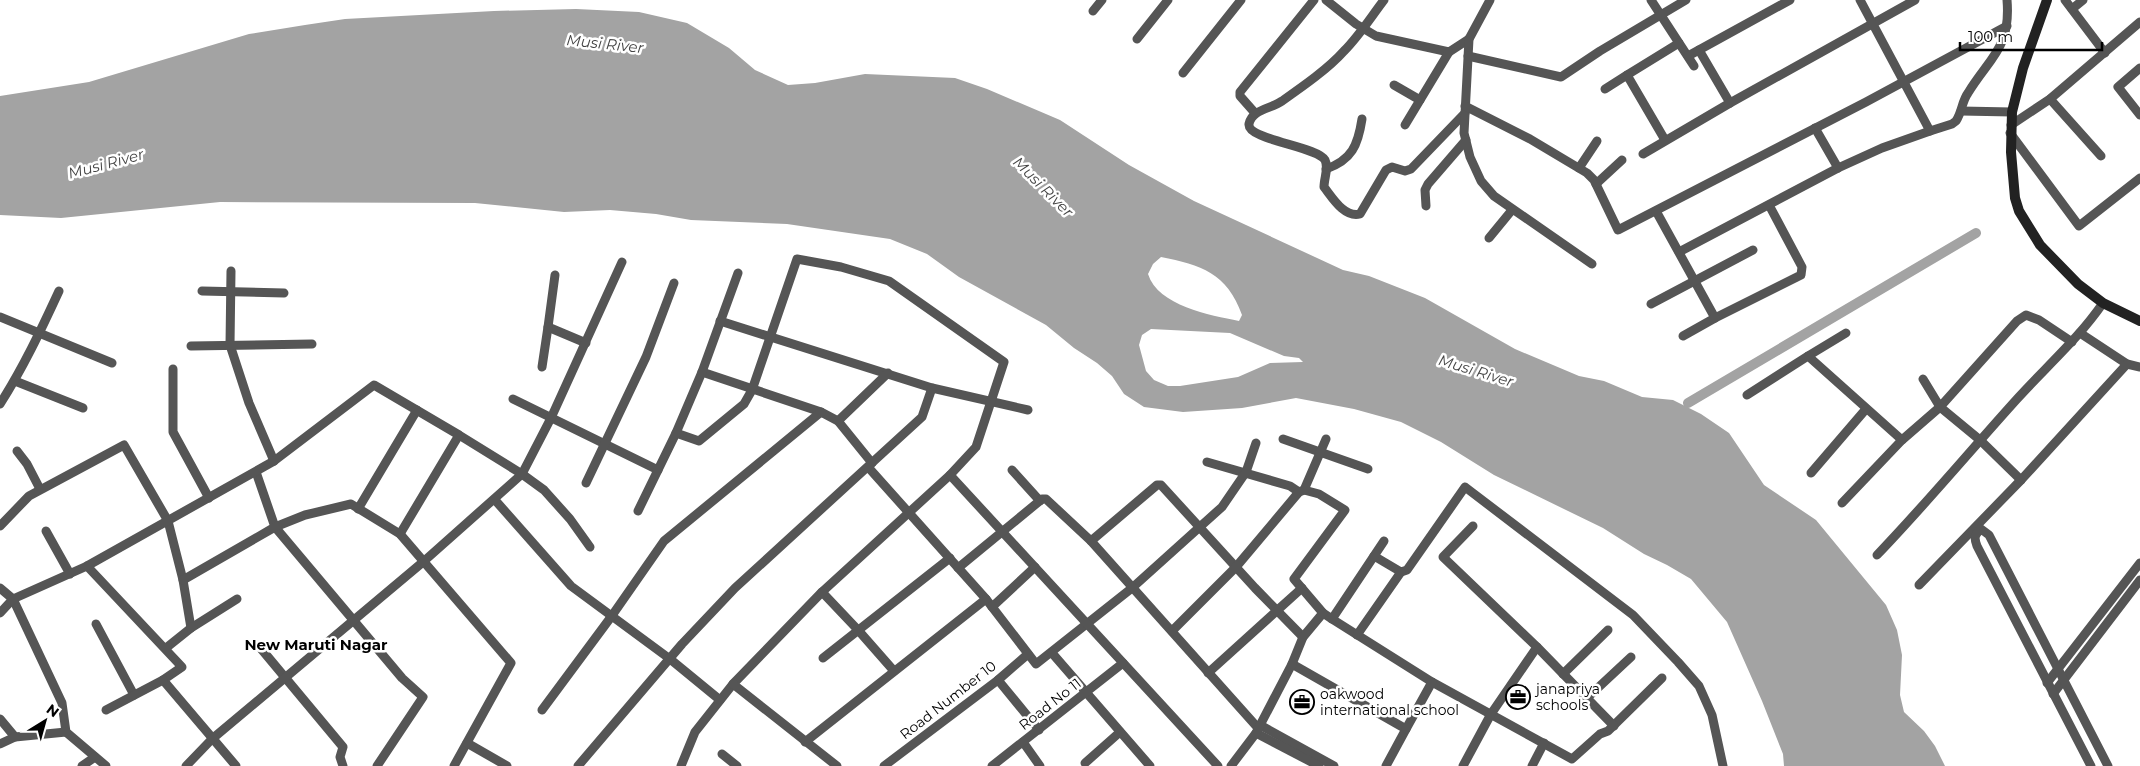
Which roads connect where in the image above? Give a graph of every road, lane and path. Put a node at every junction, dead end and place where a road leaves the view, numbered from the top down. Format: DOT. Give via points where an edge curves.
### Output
graph roads {
  1 [pos="1102,0"];
  2 [pos="1168,0"];
  3 [pos="1241,0"];
  4 [pos="1314,0"];
  5 [pos="1326,0"];
  6 [pos="1384,0"];
  7 [pos="1490,0"];
  8 [pos="1651,0"];
  9 [pos="1686,0"];
  10 [pos="1790,0"];
  11 [pos="1860,0"];
  12 [pos="1915,0"];
  13 [pos="2007,0"];
  14 [pos="2047,0"];
  15 [pos="2065,0"];
  16 [pos="2083,0"];
  17 [pos="2072,9"];
  18 [pos="1093,11"];
  19 [pos="1661,15"];
  20 [pos="2140,22"];
  21 [pos="1873,23"];
  22 [pos="2007,26"];
  23 [pos="1362,28"];
  24 [pos="1137,39"];
  25 [pos="1469,39"];
  26 [pos="1679,43"];
  27 [pos="1698,50"];
  28 [pos="1450,52"];
  29 [pos="2105,53"];
  30 [pos="1468,56"];
  31 [pos="1688,56"];
  32 [pos="1694,66"];
  33 [pos="2140,68"];
  34 [pos="1183,73"];
  35 [pos="1627,75"];
  36 [pos="1904,81"];
  37 [pos="1394,85"];
  38 [pos="1605,89"];
  39 [pos="2050,99"];
  40 [pos="1420,100"];
  41 [pos="1730,102"];
  42 [pos="1464,110"];
  43 [pos="1964,111"];
  44 [pos="2012,112"];
  45 [pos="1255,113"];
  46 [pos="2140,116"];
  47 [pos="1362,119"];
  48 [pos="1405,125"];
  49 [pos="1815,128"];
  50 [pos="2010,129"];
  51 [pos="1930,131"];
  52 [pos="1466,140"];
  53 [pos="1665,140"];
  54 [pos="1597,141"];
  55 [pos="1642,154"];
  56 [pos="2101,156"];
  57 [pos="1622,160"];
  58 [pos="1579,168"];
  59 [pos="1838,168"];
  60 [pos="1326,169"];
  61 [pos="2140,178"];
  62 [pos="1596,184"];
  63 [pos="1769,205"];
  64 [pos="1426,206"];
  65 [pos="1512,210"];
  66 [pos="1656,211"];
  67 [pos="1489,238"];
  68 [pos="1753,250"];
  69 [pos="1679,252"];
  70 [pos="622,262"];
  71 [pos="1592,264"];
  72 [pos="231,272"];
  73 [pos="738,273"];
  74 [pos="555,275"];
  75 [pos="1695,281"];
  76 [pos="674,283"];
  77 [pos="58,291"];
  78 [pos="202,291"];
  79 [pos="232,292"];
  80 [pos="284,293"];
  81 [pos="2104,303"];
  82 [pos="1651,304"];
  83 [pos="0,318"];
  84 [pos="1715,318"];
  85 [pos="720,321"];
  86 [pos="2140,321"];
  87 [pos="548,328"];
  88 [pos="2082,331"];
  89 [pos="1846,333"];
  90 [pos="40,334"];
  91 [pos="1683,336"];
  92 [pos="771,337"];
  93 [pos="2072,342"];
  94 [pos="586,343"];
  95 [pos="312,344"];
  96 [pos="230,345"];
  97 [pos="191,346"];
  98 [pos="1808,356"];
  99 [pos="112,362"];
  100 [pos="2127,364"];
  101 [pos="542,367"];
  102 [pos="2140,367"];
  103 [pos="173,369"];
  104 [pos="702,372"];
  105 [pos="888,373"];
  106 [pos="1923,379"];
  107 [pos="15,381"];
  108 [pos="932,388"];
  109 [pos="752,390"];
  110 [pos="1747,395"];
  111 [pos="513,399"];
  112 [pos="989,402"];
  113 [pos="0,404"];
  114 [pos="1940,407"];
  115 [pos="83,408"];
  116 [pos="1866,409"];
  117 [pos="417,410"];
  118 [pos="1028,410"];
  119 [pos="821,412"];
  120 [pos="551,418"];
  121 [pos="838,420"];
  122 [pos="676,433"];
  123 [pos="459,434"];
  124 [pos="1283,439"];
  125 [pos="1326,439"];
  126 [pos="1902,440"];
  127 [pos="1980,440"];
  128 [pos="1256,443"];
  129 [pos="606,444"];
  130 [pos="17,451"];
  131 [pos="1321,452"];
  132 [pos="274,461"];
  133 [pos="1207,462"];
  134 [pos="870,465"];
  135 [pos="1368,469"];
  136 [pos="658,470"];
  137 [pos="1012,470"];
  138 [pos="256,472"];
  139 [pos="1246,472"];
  140 [pos="1811,473"];
  141 [pos="522,474"];
  142 [pos="950,475"];
  143 [pos="2022,480"];
  144 [pos="586,483"];
  145 [pos="40,490"];
  146 [pos="1302,491"];
  147 [pos="210,498"];
  148 [pos="495,500"];
  149 [pos="1040,501"];
  150 [pos="1842,503"];
  151 [pos="358,508"];
  152 [pos="638,511"];
  153 [pos="910,512"];
  154 [pos="168,521"];
  155 [pos="0,526"];
  156 [pos="1473,526"];
  157 [pos="275,527"];
  158 [pos="1199,527"];
  159 [pos="1002,530"];
  160 [pos="46,532"];
  161 [pos="400,534"];
  162 [pos="1091,541"];
  163 [pos="1384,541"];
  164 [pos="590,547"];
  165 [pos="1877,555"];
  166 [pos="1374,556"];
  167 [pos="950,558"];
  168 [pos="423,562"];
  169 [pos="2140,563"];
  170 [pos="87,566"];
  171 [pos="1035,567"];
  172 [pos="1236,567"];
  173 [pos="958,568"];
  174 [pos="1401,572"];
  175 [pos="70,574"];
  176 [pos="183,580"];
  177 [pos="2140,580"];
  178 [pos="1919,585"];
  179 [pos="0,588"];
  180 [pos="1132,588"];
  181 [pos="1302,588"];
  182 [pos="822,592"];
  183 [pos="13,599"];
  184 [pos="237,599"];
  185 [pos="986,599"];
  186 [pos="992,607"];
  187 [pos="1277,611"];
  188 [pos="0,613"];
  189 [pos="1323,613"];
  190 [pos="611,617"];
  191 [pos="1332,619"];
  192 [pos="354,620"];
  193 [pos="96,624"];
  194 [pos="1088,624"];
  195 [pos="190,628"];
  196 [pos="858,630"];
  197 [pos="1608,630"];
  198 [pos="1172,631"];
  199 [pos="1358,635"];
  200 [pos="1303,637"];
  201 [pos="258,645"];
  202 [pos="1537,647"];
  203 [pos="166,648"];
  204 [pos="1052,653"];
  205 [pos="1028,654"];
  206 [pos="1630,657"];
  207 [pos="823,658"];
  208 [pos="670,659"];
  209 [pos="1123,663"];
  210 [pos="1292,664"];
  211 [pos="2058,670"];
  212 [pos="894,671"];
  213 [pos="1208,674"];
  214 [pos="1563,674"];
  215 [pos="285,678"];
  216 [pos="1662,678"];
  217 [pos="163,680"];
  218 [pos="998,680"];
  219 [pos="1432,682"];
  220 [pos="2064,682"];
  221 [pos="2047,683"];
  222 [pos="733,684"];
  223 [pos="1087,693"];
  224 [pos="2053,694"];
  225 [pos="134,695"];
  226 [pos="1587,698"];
  227 [pos="720,700"];
  228 [pos="106,710"];
  229 [pos="542,710"];
  230 [pos="1491,714"];
  231 [pos="1606,718"];
  232 [pos="0,719"];
  233 [pos="1614,726"];
  234 [pos="1258,729"];
  235 [pos="1406,729"];
  236 [pos="1039,730"];
  237 [pos="66,732"];
  238 [pos="1120,732"];
  239 [pos="1600,734"];
  240 [pos="15,737"];
  241 [pos="212,739"];
  242 [pos="805,742"];
  243 [pos="1023,742"];
  244 [pos="467,743"];
  245 [pos="1544,743"];
  246 [pos="0,744"];
  247 [pos="722,754"];
  248 [pos="95,757"];
  249 [pos="1085,764"];
  250 [pos="1313,765"];
  251 [pos="82,766"];
  252 [pos="106,766"];
  253 [pos="186,766"];
  254 [pos="236,766"];
  255 [pos="343,766"];
  256 [pos="377,766"];
  257 [pos="454,766"];
  258 [pos="508,766"];
  259 [pos="578,766"];
  260 [pos="681,766"];
  261 [pos="736,766"];
  262 [pos="837,766"];
  263 [pos="884,766"];
  264 [pos="992,766"];
  265 [pos="1040,766"];
  266 [pos="1150,766"];
  267 [pos="1218,766"];
  268 [pos="1231,766"];
  269 [pos="1334,766"];
  270 [pos="1386,766"];
  271 [pos="1463,766"];
  272 [pos="1532,766"];
  273 [pos="1724,766"];
  274 [pos="2091,766"];
  275 [pos="2108,766"];
  1 -- 18 [label="street"];
  2 -- 24 [label="street"];
  3 -- 34 [label="street"];
  4 -- 45 [label="street" via="1240,92"];
  5 -- 23 [label="street"];
  6 -- 23 [label="street"];
  7 -- 25 [label="street"];
  8 -- 19 [label="street"];
  9 -- 19 [label="street"];
  10 -- 27 [label="street"];
  11 -- 21 [label="street"];
  12 -- 21 [label="street"];
  13 -- 22 [label="street"];
  14 -- 44 [label="street" via="2023,68"];
  15 -- 17 [label="street"];
  16 -- 17 [label="street"];
  17 -- 29 [label="street"];
  19 -- 26 [label="street"];
  19 -- 30 [label="street" via="1561,77"];
  20 -- 29 [label="street"];
  21 -- 36 [label="street"];
  21 -- 41 [label="street"];
  22 -- 36 [label="street"];
  22 -- 43 [label="street" via="2002,43 1964,98"];
  23 -- 28 [label="street" via="1376,36"];
  23 -- 45 [label="street" via="1340,56 1280,102"];
  25 -- 28 [label="street"];
  25 -- 30 [label="street"];
  26 -- 31 [label="street"];
  26 -- 35 [label="street"];
  27 -- 31 [label="street"];
  27 -- 41 [label="street"];
  28 -- 40 [label="street"];
  29 -- 39 [label="street"];
  30 -- 42 [label="street"];
  31 -- 32 [label="street"];
  33 -- 46 [label="street" via="2118,87"];
  35 -- 38 [label="street"];
  35 -- 53 [label="street"];
  36 -- 49 [label="street"];
  36 -- 51 [label="street"];
  37 -- 40 [label="street"];
  39 -- 50 [label="street"];
  39 -- 56 [label="street"];
  40 -- 48 [label="street"];
  41 -- 53 [label="street"];
  42 -- 52 [label="street"];
  42 -- 58 [label="street" via="1530,138"];
  42 -- 60 [label="street" via="1412,169 1405,171 1392,167 1386,170 1360,214 1347,212 1324,186"];
  43 -- 44 [label="street"];
  43 -- 51 [label="street" via="1952,124"];
  44 -- 50 [label="street"];
  45 -- 60 [label="street" via="1249,124 1253,132 1317,153 1324,159"];
  47 -- 60 [label="street" via="1346,160"];
  49 -- 59 [label="street"];
  49 -- 66 [label="street"];
  50 -- 61 [label="street" via="2079,226"];
  50 -- 81 [label="street" via="2018,211 2054,260 2078,284"];
  51 -- 59 [label="street"];
  52 -- 64 [label="street" via="1428,184"];
  52 -- 65 [label="street" via="1481,182"];
  53 -- 55 [label="street"];
  54 -- 58 [label="street"];
  57 -- 62 [label="street"];
  58 -- 62 [label="street"];
  59 -- 63 [label="street"];
  62 -- 66 [label="street" via="1618,230"];
  63 -- 69 [label="street"];
  63 -- 84 [label="street" via="1802,267 1801,274"];
  65 -- 67 [label="street"];
  65 -- 71 [label="street"];
  66 -- 69 [label="street"];
  68 -- 75 [label="street"];
  69 -- 75 [label="street"];
  70 -- 94 [label="street"];
  72 -- 79 [label="street"];
  73 -- 85 [label="street"];
  74 -- 87 [label="street"];
  75 -- 82 [label="street"];
  75 -- 84 [label="street"];
  76 -- 129 [label="street" via="646,357"];
  77 -- 90 [label="street"];
  78 -- 79 [label="street"];
  79 -- 80 [label="street"];
  79 -- 96 [label="street"];
  81 -- 86 [label="street"];
  81 -- 88 [label="street"];
  83 -- 90 [label="street"];
  84 -- 91 [label="street"];
  85 -- 92 [label="street"];
  85 -- 104 [label="street"];
  87 -- 94 [label="street"];
  87 -- 101 [label="street"];
  88 -- 93 [label="street"];
  88 -- 100 [label="street"];
  89 -- 98 [label="street"];
  90 -- 99 [label="street"];
  90 -- 107 [label="street"];
  92 -- 105 [label="street"];
  92 -- 109 [label="street"];
  92 -- 112 [label="street" via="797,259 879,278 889,281 1004,362"];
  93 -- 114 [label="street" via="2035,317 2021,317"];
  93 -- 127 [label="street"];
  94 -- 120 [label="street"];
  95 -- 96 [label="street"];
  96 -- 97 [label="street"];
  96 -- 132 [label="street" via="248,403"];
  98 -- 110 [label="street"];
  98 -- 116 [label="street"];
  100 -- 102 [label="street"];
  100 -- 143 [label="street"];
  103 -- 147 [label="street" via="173,432"];
  104 -- 109 [label="street"];
  104 -- 122 [label="street"];
  105 -- 108 [label="street"];
  105 -- 121 [label="street"];
  106 -- 114 [label="street"];
  107 -- 113 [label="street"];
  107 -- 115 [label="street"];
  108 -- 112 [label="street"];
  108 -- 134 [label="street" via="922,417"];
  109 -- 119 [label="street"];
  109 -- 122 [label="street" via="744,404 699,441"];
  111 -- 120 [label="street"];
  112 -- 118 [label="street"];
  112 -- 142 [label="street" via="976,447"];
  114 -- 126 [label="street"];
  114 -- 127 [label="street"];
  116 -- 126 [label="street"];
  116 -- 140 [label="street"];
  117 -- 123 [label="street"];
  117 -- 132 [label="street" via="374,385"];
  117 -- 151 [label="street"];
  119 -- 121 [label="street"];
  119 -- 190 [label="street" via="664,541"];
  120 -- 129 [label="street"];
  120 -- 141 [label="street"];
  121 -- 134 [label="street"];
  122 -- 136 [label="street"];
  123 -- 141 [label="street"];
  123 -- 161 [label="street"];
  124 -- 131 [label="street"];
  125 -- 131 [label="street"];
  126 -- 150 [label="street"];
  127 -- 143 [label="street"];
  127 -- 165 [label="street"];
  128 -- 139 [label="street"];
  129 -- 136 [label="street"];
  129 -- 144 [label="street"];
  130 -- 145 [label="street"];
  131 -- 135 [label="street"];
  131 -- 146 [label="street"];
  132 -- 138 [label="street"];
  133 -- 139 [label="street"];
  134 -- 153 [label="street"];
  134 -- 208 [label="street" via="735,588"];
  136 -- 152 [label="street"];
  137 -- 149 [label="street"];
  138 -- 147 [label="street"];
  138 -- 157 [label="street"];
  139 -- 146 [label="street"];
  139 -- 158 [label="street" via="1222,507"];
  141 -- 148 [label="street"];
  141 -- 164 [label="street" via="544,490"];
  142 -- 153 [label="street"];
  142 -- 159 [label="street"];
  143 -- 178 [label="street"];
  145 -- 154 [label="street" via="124,445"];
  145 -- 155 [label="street" via="29,496"];
  146 -- 172 [label="street"];
  146 -- 181 [label="street" via="1319,494 1345,510 1294,579"];
  147 -- 154 [label="street"];
  148 -- 168 [label="street"];
  148 -- 190 [label="street" via="571,586"];
  149 -- 159 [label="street"];
  149 -- 162 [label="street" via="1049,501"];
  151 -- 157 [label="street" via="351,504 305,515"];
  151 -- 161 [label="street"];
  153 -- 167 [label="street"];
  153 -- 182 [label="street"];
  154 -- 170 [label="street"];
  154 -- 176 [label="street"];
  156 -- 202 [label="street" via="1443,557"];
  157 -- 176 [label="street"];
  157 -- 192 [label="street"];
  158 -- 162 [label="street" via="1165,488 1158,485"];
  158 -- 172 [label="street"];
  158 -- 180 [label="street"];
  159 -- 171 [label="street"];
  159 -- 173 [label="street"];
  160 -- 175 [label="street"];
  161 -- 168 [label="street"];
  162 -- 180 [label="street"];
  163 -- 166 [label="street"];
  166 -- 174 [label="street"];
  166 -- 191 [label="street"];
  167 -- 173 [label="street"];
  167 -- 196 [label="street"];
  168 -- 192 [label="street"];
  168 -- 244 [label="street" via="512,663"];
  169 -- 211 [label="street"];
  170 -- 175 [label="street"];
  170 -- 203 [label="street"];
  171 -- 186 [label="street"];
  171 -- 194 [label="street"];
  172 -- 187 [label="street"];
  172 -- 198 [label="street"];
  173 -- 185 [label="street"];
  174 -- 199 [label="street"];
  174 -- 273 [label="street" via="1407,570 1465,487 1633,615 1678,662 1699,686 1712,715"];
  175 -- 183 [label="street"];
  176 -- 195 [label="street"];
  177 -- 220 [label="street"];
  179 -- 183 [label="street"];
  180 -- 194 [label="street"];
  180 -- 198 [label="street"];
  181 -- 187 [label="street"];
  181 -- 189 [label="street"];
  182 -- 196 [label="street"];
  182 -- 222 [label="street"];
  183 -- 188 [label="street"];
  183 -- 237 [label="street" via="62,703"];
  184 -- 195 [label="street"];
  185 -- 186 [label="street"];
  185 -- 212 [label="street"];
  186 -- 205 [label="street"];
  187 -- 200 [label="street"];
  187 -- 213 [label="street"];
  189 -- 191 [label="street"];
  189 -- 200 [label="street"];
  190 -- 208 [label="street"];
  190 -- 229 [label="street"];
  191 -- 199 [label="street"];
  192 -- 215 [label="street"];
  192 -- 256 [label="street" via="402,678 423,697"];
  193 -- 225 [label="street"];
  194 -- 204 [label="street"];
  194 -- 209 [label="street"];
  195 -- 203 [label="street"];
  196 -- 207 [label="street"];
  196 -- 212 [label="street"];
  197 -- 214 [label="street"];
  198 -- 213 [label="street"];
  199 -- 219 [label="street"];
  200 -- 210 [label="street"];
  201 -- 215 [label="street"];
  202 -- 214 [label="street"];
  202 -- 230 [label="street"];
  203 -- 217 [label="street" via="182,667"];
  204 -- 205 [label="street" via="1036,664"];
  204 -- 223 [label="street"];
  205 -- 218 [label="street, Road Number 10"];
  206 -- 226 [label="street"];
  208 -- 227 [label="street"];
  208 -- 259 [label="street"];
  209 -- 223 [label="street, Road No 11"];
  209 -- 267 [label="street"];
  210 -- 234 [label="street"];
  210 -- 235 [label="street"];
  211 -- 220 [label="street"];
  211 -- 221 [label="street"];
  211 -- 221 [label="street" via="1989,535 1981,529 1974,538 1977,546"];
  212 -- 242 [label="street"];
  213 -- 234 [label="street"];
  214 -- 226 [label="street"];
  215 -- 241 [label="street"];
  215 -- 255 [label="street" via="343,747 340,757"];
  216 -- 233 [label="street"];
  217 -- 225 [label="street"];
  217 -- 241 [label="street"];
  218 -- 236 [label="street"];
  218 -- 263 [label="street, Road Number 10"];
  219 -- 230 [label="street"];
  219 -- 235 [label="street"];
  220 -- 224 [label="street"];
  220 -- 275 [label="street"];
  221 -- 224 [label="street"];
  222 -- 227 [label="street"];
  222 -- 242 [label="street"];
  223 -- 236 [label="street, Road No 11"];
  223 -- 238 [label="street"];
  224 -- 274 [label="street"];
  225 -- 228 [label="street"];
  226 -- 231 [label="street"];
  227 -- 260 [label="street" via="695,732"];
  230 -- 245 [label="street"];
  230 -- 271 [label="street"];
  231 -- 233 [label="street"];
  231 -- 239 [label="street" via="1601,723"];
  232 -- 240 [label="street"];
  233 -- 239 [label="street"];
  234 -- 250 [label="street"];
  234 -- 268 [label="street"];
  234 -- 269 [label="street"];
  235 -- 270 [label="street"];
  236 -- 243 [label="street, Road No 11"];
  237 -- 240 [label="street"];
  237 -- 248 [label="street"];
  238 -- 249 [label="street"];
  238 -- 266 [label="street"];
  239 -- 245 [label="street" via="1572,758"];
  240 -- 246 [label="street"];
  241 -- 253 [label="street"];
  241 -- 254 [label="street"];
  242 -- 262 [label="street"];
  243 -- 264 [label="street, Road No 11"];
  243 -- 265 [label="street"];
  244 -- 257 [label="street"];
  244 -- 258 [label="street"];
  245 -- 272 [label="street"];
  247 -- 261 [label="street"];
  248 -- 251 [label="street"];
  248 -- 252 [label="street"];
}
